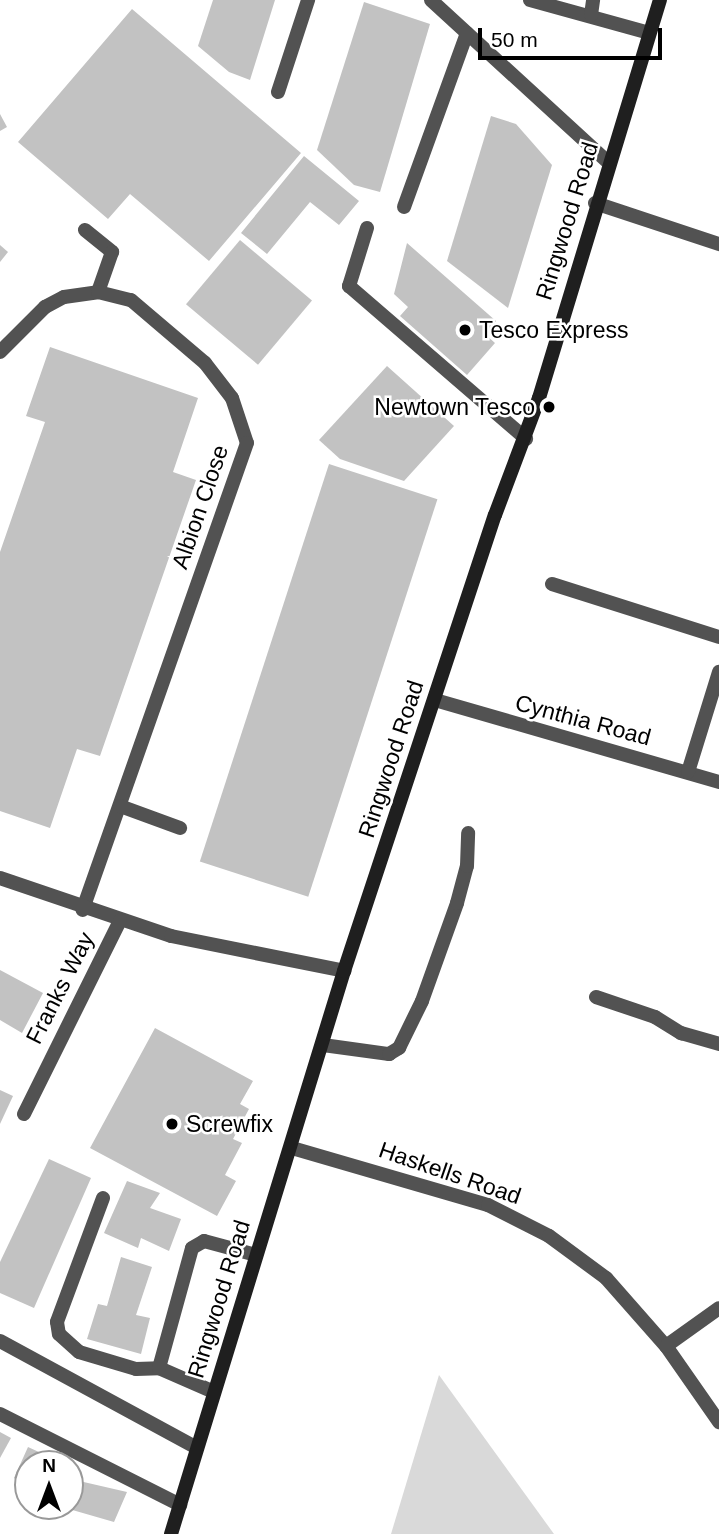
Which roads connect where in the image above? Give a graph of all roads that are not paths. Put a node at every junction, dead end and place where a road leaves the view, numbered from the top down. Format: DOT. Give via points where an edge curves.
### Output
graph roads {
  1 [pos="308,0"];
  2 [pos="431,0"];
  3 [pos="530,0"];
  4 [pos="660,0"];
  5 [pos="592,7"];
  6 [pos="467,33"];
  7 [pos="649,33"];
  8 [pos="278,92"];
  9 [pos="608,162"];
  10 [pos="596,202"];
  11 [pos="404,207"];
  12 [pos="367,228"];
  13 [pos="85,230"];
  14 [pos="719,244"];
  15 [pos="98,292"];
  16 [pos="0,352"];
  17 [pos="526,439"];
  18 [pos="552,584"];
  19 [pos="719,637"];
  20 [pos="719,672"];
  21 [pos="435,699"];
  22 [pos="688,772"];
  23 [pos="719,782"];
  24 [pos="120,806"];
  25 [pos="180,828"];
  26 [pos="468,833"];
  27 [pos="0,878"];
  28 [pos="83,910"];
  29 [pos="120,921"];
  30 [pos="344,971"];
  31 [pos="596,997"];
  32 [pos="719,1044"];
  33 [pos="323,1045"];
  34 [pos="24,1114"];
  35 [pos="292,1148"];
  36 [pos="103,1198"];
  37 [pos="256,1255"];
  38 [pos="719,1308"];
  39 [pos="0,1340"];
  40 [pos="666,1346"];
  41 [pos="159,1368"];
  42 [pos="214,1392"];
  43 [pos="0,1414"];
  44 [pos="719,1422"];
  45 [pos="197,1448"];
  46 [pos="180,1505"];
  47 [pos="171,1534"];
  1 -- 8 [label="street"];
  2 -- 6 [label="street"];
  3 -- 5 [label="street" via="565,12"];
  4 -- 7 [label="main road, Ringwood Road"];
  5 -- 7 [label="street"];
  6 -- 9 [label="street"];
  6 -- 11 [label="street"];
  7 -- 9 [label="main road, Ringwood Road"];
  9 -- 10 [label="main road, Ringwood Road"];
  10 -- 14 [label="street"];
  10 -- 17 [label="main road, Ringwood Road"];
  12 -- 17 [label="street" via="349,286"];
  13 -- 15 [label="street" via="112,252"];
  15 -- 16 [label="street, Albion Close" via="64,297 45,307"];
  15 -- 24 [label="street, Albion Close" via="131,300 205,363 242,416 247,443"];
  17 -- 21 [label="main road, Ringwood Road" via="495,515"];
  18 -- 19 [label="street"];
  20 -- 22 [label="street"];
  21 -- 22 [label="street, Cynthia Road"];
  21 -- 30 [label="main road, Ringwood Road"];
  22 -- 23 [label="street, Cynthia Road"];
  24 -- 25 [label="street"];
  24 -- 28 [label="street, Albion Close"];
  26 -- 33 [label="street" via="467,866 457,903 422,1000 399,1048 389,1054"];
  27 -- 28 [label="street"];
  28 -- 29 [label="street"];
  29 -- 30 [label="street"];
  29 -- 34 [label="street, Franks Way"];
  30 -- 33 [label="main road, Ringwood Road"];
  31 -- 32 [label="street"];
  33 -- 35 [label="main road, Ringwood Road"];
  35 -- 37 [label="main road, Ringwood Road"];
  35 -- 40 [label="street, Haskells Road" via="505,1212 549,1236 606,1278"];
  36 -- 41 [label="street" via="57,1322 59,1334 79,1352 136,1369"];
  37 -- 41 [label="street" via="204,1241 192,1248"];
  37 -- 42 [label="main road, Ringwood Road"];
  38 -- 40 [label="street"];
  39 -- 45 [label="street"];
  40 -- 44 [label="street, Haskells Road"];
  41 -- 42 [label="street"];
  42 -- 45 [label="main road, Ringwood Road"];
  43 -- 46 [label="street"];
  45 -- 46 [label="main road, Ringwood Road"];
  46 -- 47 [label="main road, Ringwood Road"];
}
